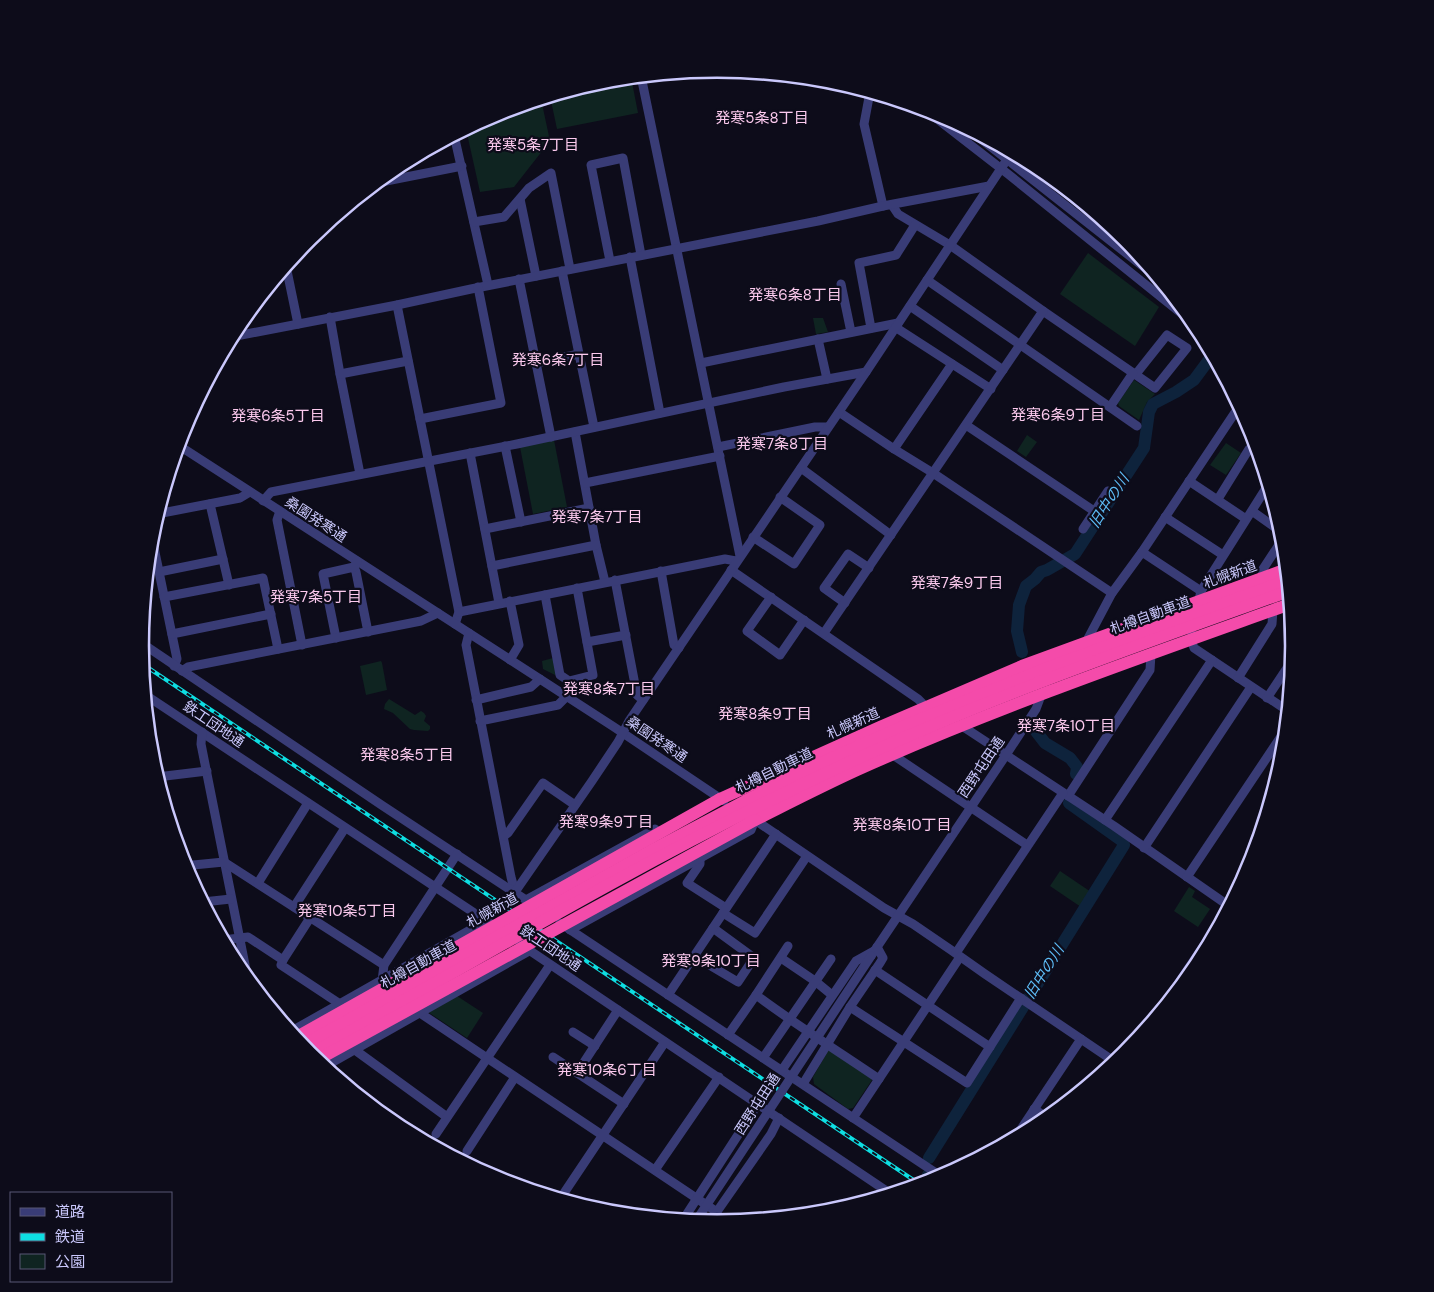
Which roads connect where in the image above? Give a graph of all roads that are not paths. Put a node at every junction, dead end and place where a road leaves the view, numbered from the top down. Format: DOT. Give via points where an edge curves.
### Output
graph roads {
  1 [pos="642,82"];
  2 [pos="869,98"];
  3 [pos="947,126"];
  4 [pos="456,142"];
  5 [pos="1008,158"];
  6 [pos="462,166"];
  7 [pos="1021,166"];
  8 [pos="1001,168"];
  9 [pos="398,175"];
  10 [pos="989,186"];
  11 [pos="520,199"];
  12 [pos="887,206"];
  13 [pos="474,222"];
  14 [pos="915,225"];
  15 [pos="950,245"];
  16 [pos="677,249"];
  17 [pos="1127,253"];
  18 [pos="642,255"];
  19 [pos="630,257"];
  20 [pos="610,261"];
  21 [pos="566,270"];
  22 [pos="288,274"];
  23 [pos="536,276"];
  24 [pos="520,279"];
  25 [pos="927,280"];
  26 [pos="841,284"];
  27 [pos="488,286"];
  28 [pos="478,287"];
  29 [pos="397,305"];
  30 [pos="910,306"];
  31 [pos="1173,306"];
  32 [pos="1043,311"];
  33 [pos="330,317"];
  34 [pos="298,324"];
  35 [pos="897,325"];
  36 [pos="871,328"];
  37 [pos="851,332"];
  38 [pos="241,335"];
  39 [pos="818,339"];
  40 [pos="1020,345"];
  41 [pos="579,354"];
  42 [pos="408,360"];
  43 [pos="536,363"];
  44 [pos="701,363"];
  45 [pos="952,364"];
  46 [pos="1004,370"];
  47 [pos="866,372"];
  48 [pos="1134,373"];
  49 [pos="340,374"];
  50 [pos="827,379"];
  51 [pos="991,389"];
  52 [pos="709,403"];
  53 [pos="1110,408"];
  54 [pos="839,412"];
  55 [pos="660,413"];
  56 [pos="1235,413"];
  57 [pos="420,419"];
  58 [pos="966,425"];
  59 [pos="1136,426"];
  60 [pos="594,428"];
  61 [pos="828,428"];
  62 [pos="574,432"];
  63 [pos="551,437"];
  64 [pos="505,446"];
  65 [pos="894,448"];
  66 [pos="184,450"];
  67 [pos="1250,450"];
  68 [pos="719,452"];
  69 [pos="470,453"];
  70 [pos="428,461"];
  71 [pos="801,468"];
  72 [pos="933,472"];
  73 [pos="360,474"];
  74 [pos="1189,481"];
  75 [pos="584,483"];
  76 [pos="1108,491"];
  77 [pos="250,492"];
  78 [pos="1264,492"];
  79 [pos="780,497"];
  80 [pos="1218,500"];
  81 [pos="263,501"];
  82 [pos="210,504"];
  83 [pos="589,508"];
  84 [pos="280,511"];
  85 [pos="1094,511"];
  86 [pos="165,513"];
  87 [pos="1249,515"];
  88 [pos="1165,518"];
  89 [pos="521,522"];
  90 [pos="1083,528"];
  91 [pos="1273,528"];
  92 [pos="484,529"];
  93 [pos="891,535"];
  94 [pos="753,537"];
  95 [pos="596,545"];
  96 [pos="1277,548"];
  97 [pos="1142,552"];
  98 [pos="1223,555"];
  99 [pos="156,556"];
  100 [pos="223,559"];
  101 [pos="738,559"];
  102 [pos="355,564"];
  103 [pos="492,566"];
  104 [pos="869,568"];
  105 [pos="730,570"];
  106 [pos="661,571"];
  107 [pos="1281,571"];
  108 [pos="159,572"];
  109 [pos="1262,578"];
  110 [pos="615,580"];
  111 [pos="605,582"];
  112 [pos="1282,582"];
  113 [pos="230,585"];
  114 [pos="578,588"];
  115 [pos="1112,593"];
  116 [pos="1283,593"];
  117 [pos="545,595"];
  118 [pos="1200,596"];
  119 [pos="164,597"];
  120 [pos="771,598"];
  121 [pos="510,601"];
  122 [pos="499,603"];
  123 [pos="845,603"];
  124 [pos="1284,606"];
  125 [pos="1274,610"];
  126 [pos="459,612"];
  127 [pos="438,613"];
  128 [pos="271,614"];
  129 [pos="804,620"];
  130 [pos="455,624"];
  131 [pos="368,632"];
  132 [pos="468,633"];
  133 [pos="824,633"];
  134 [pos="172,634"];
  135 [pos="626,635"];
  136 [pos="336,638"];
  137 [pos="1191,640"];
  138 [pos="587,642"];
  139 [pos="1086,642"];
  140 [pos="302,645"];
  141 [pos="149,648"];
  142 [pos="679,648"];
  143 [pos="278,649"];
  144 [pos="1151,654"];
  145 [pos="510,660"];
  146 [pos="1212,660"];
  147 [pos="178,669"];
  148 [pos="1285,672"];
  149 [pos="1238,678"];
  150 [pos="540,679"];
  151 [pos="1251,687"];
  152 [pos="1042,694"];
  153 [pos="567,696"];
  154 [pos="1267,698"];
  155 [pos="151,699"];
  156 [pos="476,700"];
  157 [pos="643,700"];
  158 [pos="926,707"];
  159 [pos="1282,707"];
  160 [pos="480,721"];
  161 [pos="962,726"];
  162 [pos="202,732"];
  163 [pos="622,733"];
  164 [pos="1277,742"];
  165 [pos="892,755"];
  166 [pos="1006,755"];
  167 [pos="206,771"];
  168 [pos="164,776"];
  169 [pos="1066,794"];
  170 [pos="720,799"];
  171 [pos="308,803"];
  172 [pos="575,805"];
  173 [pos="971,807"];
  174 [pos="755,820"];
  175 [pos="1105,820"];
  176 [pos="345,828"];
  177 [pos="776,834"];
  178 [pos="504,836"];
  179 [pos="1027,845"];
  180 [pos="1144,848"];
  181 [pos="457,854"];
  182 [pos="807,856"];
  183 [pos="700,858"];
  184 [pos="224,862"];
  185 [pos="193,865"];
  186 [pos="1187,877"];
  187 [pos="258,884"];
  188 [pos="435,887"];
  189 [pos="515,892"];
  190 [pos="231,899"];
  191 [pos="526,900"];
  192 [pos="209,901"];
  193 [pos="1224,902"];
  194 [pos="294,907"];
  195 [pos="725,911"];
  196 [pos="898,916"];
  197 [pos="310,918"];
  198 [pos="486,921"];
  199 [pos="713,928"];
  200 [pos="570,930"];
  201 [pos="239,937"];
  202 [pos="230,939"];
  203 [pos="788,946"];
  204 [pos="529,951"];
  205 [pos="874,951"];
  206 [pos="958,955"];
  207 [pos="694,956"];
  208 [pos="781,958"];
  209 [pos="831,959"];
  210 [pos="283,960"];
  211 [pos="244,962"];
  212 [pos="384,965"];
  213 [pos="550,965"];
  214 [pos="875,970"];
  215 [pos="382,981"];
  216 [pos="816,981"];
  217 [pos="668,995"];
  218 [pos="756,995"];
  219 [pos="832,996"];
  220 [pos="1025,1001"];
  221 [pos="340,1004"];
  222 [pos="928,1005"];
  223 [pos="850,1007"];
  224 [pos="618,1010"];
  225 [pos="420,1013"];
  226 [pos="790,1020"];
  227 [pos="299,1030"];
  228 [pos="299,1031"];
  229 [pos="573,1032"];
  230 [pos="808,1032"];
  231 [pos="728,1035"];
  232 [pos="1081,1039"];
  233 [pos="309,1042"];
  234 [pos="665,1042"];
  235 [pos="904,1042"];
  236 [pos="828,1044"];
  237 [pos="595,1046"];
  238 [pos="990,1047"];
  239 [pos="317,1050"];
  240 [pos="355,1050"];
  241 [pos="324,1056"];
  242 [pos="553,1057"];
  243 [pos="486,1058"];
  244 [pos="764,1058"];
  245 [pos="1109,1058"];
  246 [pos="331,1063"];
  247 [pos="782,1070"];
  248 [pos="577,1073"];
  249 [pos="515,1077"];
  250 [pos="719,1077"];
  251 [pos="879,1079"];
  252 [pos="803,1084"];
  253 [pos="624,1104"];
  254 [pos="758,1104"];
  255 [pos="1034,1109"];
  256 [pos="1041,1113"];
  257 [pos="447,1117"];
  258 [pos="779,1118"];
  259 [pos="853,1118"];
  260 [pos="1024,1124"];
  261 [pos="436,1134"];
  262 [pos="603,1136"];
  263 [pos="467,1152"];
  264 [pos="655,1170"];
  265 [pos="934,1171"];
  266 [pos="884,1189"];
  267 [pos="564,1193"];
  268 [pos="697,1198"];
  269 [pos="717,1212"];
  270 [pos="688,1213"];
  271 [pos="701,1214"];
  1 -- 16 [label="street"];
  2 -- 12 [label="street" via="864,124"];
  3 -- 8 [label="street"];
  4 -- 6 [label="street"];
  5 -- 8 [label="street"];
  6 -- 9 [label="street"];
  6 -- 13 [label="street"];
  7 -- 17 [label="street"];
  8 -- 10 [label="street"];
  8 -- 31 [label="street"];
  10 -- 12 [label="street"];
  10 -- 15 [label="street"];
  11 -- 13 [label="street" via="504,217"];
  11 -- 21 [label="street" via="551,172"];
  11 -- 23 [label="street"];
  12 -- 14 [label="street"];
  12 -- 16 [label="street"];
  13 -- 27 [label="street"];
  14 -- 15 [label="street"];
  14 -- 36 [label="street" via="896,255 859,263"];
  15 -- 25 [label="street"];
  15 -- 32 [label="street"];
  16 -- 18 [label="street"];
  16 -- 44 [label="street"];
  18 -- 19 [label="street"];
  18 -- 20 [label="street" via="623,158 591,165"];
  19 -- 20 [label="street"];
  19 -- 55 [label="street"];
  20 -- 21 [label="street"];
  21 -- 23 [label="street"];
  21 -- 41 [label="street"];
  22 -- 34 [label="street"];
  23 -- 24 [label="street"];
  24 -- 27 [label="street"];
  24 -- 43 [label="street"];
  25 -- 30 [label="street"];
  25 -- 40 [label="street"];
  26 -- 37 [label="street"];
  27 -- 28 [label="street"];
  28 -- 29 [label="street"];
  28 -- 57 [label="street" via="501,403"];
  29 -- 33 [label="street"];
  29 -- 42 [label="street"];
  30 -- 35 [label="street"];
  30 -- 46 [label="street"];
  32 -- 40 [label="street"];
  32 -- 48 [label="street"];
  33 -- 34 [label="street"];
  33 -- 49 [label="street"];
  34 -- 38 [label="street"];
  35 -- 36 [label="street"];
  35 -- 45 [label="street"];
  35 -- 47 [label="street"];
  36 -- 37 [label="street"];
  37 -- 39 [label="street"];
  39 -- 44 [label="street"];
  39 -- 50 [label="street"];
  40 -- 46 [label="street"];
  40 -- 53 [label="street"];
  41 -- 43 [label="street"];
  41 -- 60 [label="street"];
  42 -- 49 [label="street"];
  42 -- 57 [label="street"];
  43 -- 63 [label="street"];
  44 -- 52 [label="street"];
  45 -- 51 [label="street"];
  45 -- 65 [label="street"];
  46 -- 51 [label="street"];
  47 -- 50 [label="street"];
  47 -- 54 [label="street"];
  48 -- 48 [label="street" via="1167,335 1187,348 1156,388"];
  48 -- 53 [label="street"];
  49 -- 73 [label="street"];
  50 -- 52 [label="street"];
  51 -- 58 [label="street"];
  52 -- 55 [label="street"];
  52 -- 68 [label="street"];
  53 -- 59 [label="street"];
  54 -- 61 [label="street"];
  54 -- 65 [label="street"];
  55 -- 60 [label="street"];
  56 -- 74 [label="street, 西野屯田通"];
  57 -- 70 [label="street"];
  58 -- 72 [label="street"];
  58 -- 85 [label="street"];
  60 -- 62 [label="street"];
  61 -- 68 [label="street" via="815,427"];
  61 -- 71 [label="street"];
  62 -- 63 [label="street"];
  62 -- 75 [label="street"];
  63 -- 64 [label="street"];
  64 -- 69 [label="street"];
  64 -- 89 [label="street"];
  65 -- 72 [label="street"];
  66 -- 77 [label="street, 桑園発寒通"];
  67 -- 80 [label="street"];
  68 -- 75 [label="street"];
  68 -- 101 [label="street"];
  69 -- 70 [label="street"];
  69 -- 92 [label="street"];
  70 -- 73 [label="street"];
  70 -- 126 [label="street"];
  71 -- 79 [label="street"];
  71 -- 93 [label="street"];
  72 -- 93 [label="street"];
  72 -- 115 [label="street"];
  73 -- 81 [label="street" via="271,492"];
  74 -- 80 [label="street"];
  74 -- 88 [label="street, 西野屯田通"];
  75 -- 83 [label="street"];
  76 -- 85 [label="street"];
  77 -- 81 [label="street, 桑園発寒通"];
  77 -- 82 [label="street" via="240,498"];
  78 -- 87 [label="street"];
  79 -- 94 [label="street"];
  79 -- 94 [label="street" via="820,526 794,564"];
  80 -- 87 [label="street"];
  81 -- 84 [label="street, 桑園発寒通"];
  82 -- 86 [label="street"];
  82 -- 100 [label="street"];
  83 -- 89 [label="street"];
  83 -- 95 [label="street"];
  84 -- 102 [label="street, 桑園発寒通"];
  84 -- 140 [label="street" via="277,520"];
  85 -- 90 [label="street"];
  87 -- 91 [label="street"];
  87 -- 98 [label="street"];
  88 -- 97 [label="street, 西野屯田通"];
  88 -- 98 [label="street"];
  89 -- 92 [label="street"];
  92 -- 103 [label="street"];
  93 -- 104 [label="street"];
  94 -- 101 [label="street"];
  95 -- 103 [label="street"];
  95 -- 111 [label="street"];
  96 -- 109 [label="street" via="1263,569"];
  97 -- 115 [label="street, 西野屯田通"];
  97 -- 118 [label="street"];
  98 -- 118 [label="street"];
  99 -- 108 [label="street"];
  100 -- 108 [label="street"];
  100 -- 113 [label="street"];
  101 -- 105 [label="street"];
  101 -- 106 [label="street"];
  102 -- 127 [label="street, 桑園発寒通"];
  102 -- 131 [label="street"];
  102 -- 136 [label="street" via="323,574"];
  103 -- 122 [label="street"];
  104 -- 123 [label="street"];
  104 -- 123 [label="street" via="848,554 824,588"];
  105 -- 120 [label="street"];
  105 -- 142 [label="street"];
  106 -- 110 [label="street"];
  106 -- 142 [label="street" via="674,645"];
  107 -- 109 [label="highway, 札幌新道"];
  108 -- 119 [label="street"];
  109 -- 118 [label="highway, 札幌新道"];
  110 -- 111 [label="street"];
  110 -- 135 [label="street"];
  111 -- 114 [label="street"];
  112 -- 233 [label="highway, 札樽自動車道, bridge" via="1042,670 830,759 656,848"];
  113 -- 119 [label="street"];
  113 -- 128 [label="street" via="263,578"];
  114 -- 117 [label="street"];
  114 -- 138 [label="street"];
  115 -- 139 [label="street, 西野屯田通"];
  116 -- 239 [label="highway, 札樽自動車道, bridge" via="1036,683 836,768 660,857"];
  117 -- 121 [label="street"];
  117 -- 138 [label="street" via="560,675 569,681 594,675"];
  118 -- 137 [label="street"];
  118 -- 139 [label="highway, 札幌新道"];
  119 -- 134 [label="street"];
  120 -- 129 [label="street"];
  120 -- 129 [label="street" via="747,631 780,655"];
  121 -- 122 [label="street"];
  121 -- 145 [label="street" via="519,645"];
  122 -- 126 [label="street"];
  123 -- 133 [label="street"];
  124 -- 125 [label="highway"];
  125 -- 137 [label="highway"];
  125 -- 149 [label="street" via="1272,624"];
  126 -- 130 [label="street"];
  127 -- 130 [label="street, 桑園発寒通"];
  127 -- 131 [label="street" via="421,621"];
  128 -- 134 [label="street"];
  128 -- 143 [label="street"];
  129 -- 133 [label="street"];
  130 -- 132 [label="street, 桑園発寒通"];
  131 -- 136 [label="street"];
  132 -- 145 [label="street, 桑園発寒通"];
  132 -- 156 [label="street" via="466,645"];
  133 -- 158 [label="street"];
  134 -- 147 [label="street"];
  135 -- 138 [label="street"];
  135 -- 157 [label="street" via="638,694"];
  136 -- 140 [label="street"];
  137 -- 144 [label="highway"];
  137 -- 146 [label="street" via="1194,648"];
  139 -- 152 [label="street, 西野屯田通"];
  139 -- 158 [label="highway, 札幌新道"];
  140 -- 143 [label="street"];
  141 -- 147 [label="street"];
  142 -- 157 [label="street"];
  143 -- 147 [label="street"];
  144 -- 152 [label="highway"];
  144 -- 169 [label="street" via="1150,670"];
  145 -- 150 [label="street, 桑園発寒通"];
  146 -- 149 [label="street"];
  146 -- 175 [label="street"];
  147 -- 181 [label="street"];
  148 -- 154 [label="street"];
  149 -- 151 [label="street"];
  150 -- 153 [label="street, 桑園発寒通"];
  150 -- 156 [label="street" via="531,687"];
  151 -- 154 [label="street"];
  151 -- 180 [label="street"];
  152 -- 161 [label="highway"];
  152 -- 166 [label="street, 西野屯田通"];
  153 -- 160 [label="street" via="558,705"];
  153 -- 163 [label="street, 桑園発寒通"];
  154 -- 159 [label="street"];
  155 -- 162 [label="street, 鉄工団地通"];
  156 -- 160 [label="street"];
  157 -- 163 [label="street"];
  158 -- 170 [label="highway, 札幌新道"];
  160 -- 178 [label="street"];
  161 -- 165 [label="highway"];
  161 -- 166 [label="street"];
  162 -- 167 [label="street"];
  162 -- 171 [label="street, 鉄工団地通"];
  163 -- 170 [label="street, 桑園発寒通"];
  163 -- 172 [label="street"];
  164 -- 186 [label="street"];
  165 -- 173 [label="street"];
  165 -- 174 [label="highway"];
  166 -- 169 [label="street"];
  166 -- 173 [label="street, 西野屯田通"];
  167 -- 168 [label="street"];
  167 -- 184 [label="street"];
  169 -- 175 [label="street"];
  169 -- 179 [label="street"];
  170 -- 174 [label="street, 桑園発寒通"];
  170 -- 191 [label="street" via="707,800"];
  170 -- 228 [label="highway, 札幌新道, bridge"];
  171 -- 176 [label="street, 鉄工団地通"];
  171 -- 187 [label="street"];
  172 -- 178 [label="street" via="543,783"];
  172 -- 189 [label="street"];
  173 -- 179 [label="street"];
  173 -- 196 [label="street, 西野屯田通"];
  174 -- 177 [label="street, 桑園発寒通"];
  174 -- 183 [label="street" via="751,830"];
  174 -- 241 [label="highway, bridge"];
  175 -- 180 [label="street"];
  176 -- 188 [label="street, 鉄工団地通"];
  176 -- 194 [label="street"];
  177 -- 182 [label="street, 桑園発寒通"];
  177 -- 195 [label="street"];
  178 -- 189 [label="street"];
  179 -- 206 [label="street"];
  180 -- 186 [label="street"];
  181 -- 188 [label="street"];
  181 -- 189 [label="street"];
  182 -- 195 [label="street" via="754,933"];
  182 -- 196 [label="street, 桑園発寒通"];
  183 -- 195 [label="street" via="700,864 687,883"];
  183 -- 200 [label="street"];
  184 -- 185 [label="street"];
  184 -- 187 [label="street"];
  184 -- 190 [label="street"];
  186 -- 193 [label="street"];
  187 -- 194 [label="street"];
  188 -- 198 [label="street, 鉄工団地通"];
  188 -- 212 [label="street"];
  189 -- 191 [label="street"];
  190 -- 192 [label="street"];
  190 -- 201 [label="street"];
  191 -- 200 [label="street"];
  194 -- 197 [label="street"];
  195 -- 199 [label="street"];
  196 -- 205 [label="street, 西野屯田通"];
  196 -- 206 [label="street, 桑園発寒通"];
  197 -- 210 [label="street"];
  197 -- 212 [label="street"];
  198 -- 204 [label="street, 鉄工団地通"];
  198 -- 215 [label="street"];
  199 -- 207 [label="street"];
  199 -- 207 [label="street" via="754,958 738,982"];
  200 -- 217 [label="street"];
  201 -- 202 [label="street"];
  201 -- 210 [label="street" via="248,937"];
  201 -- 211 [label="street"];
  203 -- 208 [label="street"];
  204 -- 213 [label="street, 鉄工団地通"];
  204 -- 225 [label="street"];
  205 -- 214 [label="street" via="883,958"];
  205 -- 219 [label="street" via="856,961"];
  205 -- 271 [label="street, 西野屯田通, bridge"];
  206 -- 220 [label="street, 桑園発寒通"];
  206 -- 222 [label="street"];
  207 -- 217 [label="street"];
  208 -- 216 [label="street"];
  208 -- 218 [label="street"];
  209 -- 216 [label="street"];
  210 -- 221 [label="street" via="281,965"];
  212 -- 215 [label="street"];
  213 -- 224 [label="street, 鉄工団地通"];
  213 -- 243 [label="street"];
  214 -- 222 [label="street"];
  214 -- 223 [label="street"];
  215 -- 221 [label="street"];
  216 -- 219 [label="street"];
  216 -- 226 [label="street"];
  217 -- 231 [label="street"];
  218 -- 226 [label="street"];
  218 -- 231 [label="street"];
  219 -- 230 [label="street"];
  220 -- 232 [label="street, 桑園発寒通"];
  220 -- 238 [label="street"];
  221 -- 227 [label="street"];
  222 -- 235 [label="street"];
  222 -- 238 [label="street"];
  223 -- 235 [label="street"];
  223 -- 236 [label="street"];
  224 -- 234 [label="street, 鉄工団地通"];
  224 -- 237 [label="street"];
  225 -- 240 [label="street"];
  225 -- 243 [label="street"];
  226 -- 230 [label="street"];
  226 -- 244 [label="street"];
  229 -- 237 [label="street"];
  230 -- 236 [label="street"];
  230 -- 247 [label="street"];
  231 -- 244 [label="street"];
  232 -- 245 [label="street, 桑園発寒通"];
  232 -- 255 [label="street"];
  234 -- 250 [label="street, 鉄工団地通"];
  234 -- 253 [label="street"];
  235 -- 238 [label="street" via="967,1083"];
  235 -- 251 [label="street"];
  236 -- 251 [label="street"];
  236 -- 252 [label="street"];
  237 -- 248 [label="street"];
  240 -- 246 [label="street"];
  240 -- 257 [label="street"];
  242 -- 248 [label="street"];
  243 -- 249 [label="street"];
  243 -- 257 [label="street"];
  244 -- 247 [label="street"];
  247 -- 252 [label="street"];
  248 -- 253 [label="street"];
  249 -- 262 [label="street"];
  249 -- 263 [label="street"];
  250 -- 254 [label="street, 鉄工団地通"];
  250 -- 264 [label="street"];
  251 -- 259 [label="street"];
  252 -- 259 [label="street"];
  253 -- 262 [label="street"];
  254 -- 258 [label="street, 鉄工団地通"];
  254 -- 268 [label="street"];
  255 -- 256 [label="street"];
  255 -- 260 [label="street"];
  257 -- 261 [label="street"];
  258 -- 266 [label="street, 鉄工団地通"];
  258 -- 269 [label="street"];
  259 -- 265 [label="street"];
  262 -- 264 [label="street"];
  262 -- 267 [label="street"];
  264 -- 268 [label="street"];
  268 -- 269 [label="street"];
  268 -- 270 [label="street"];
}
